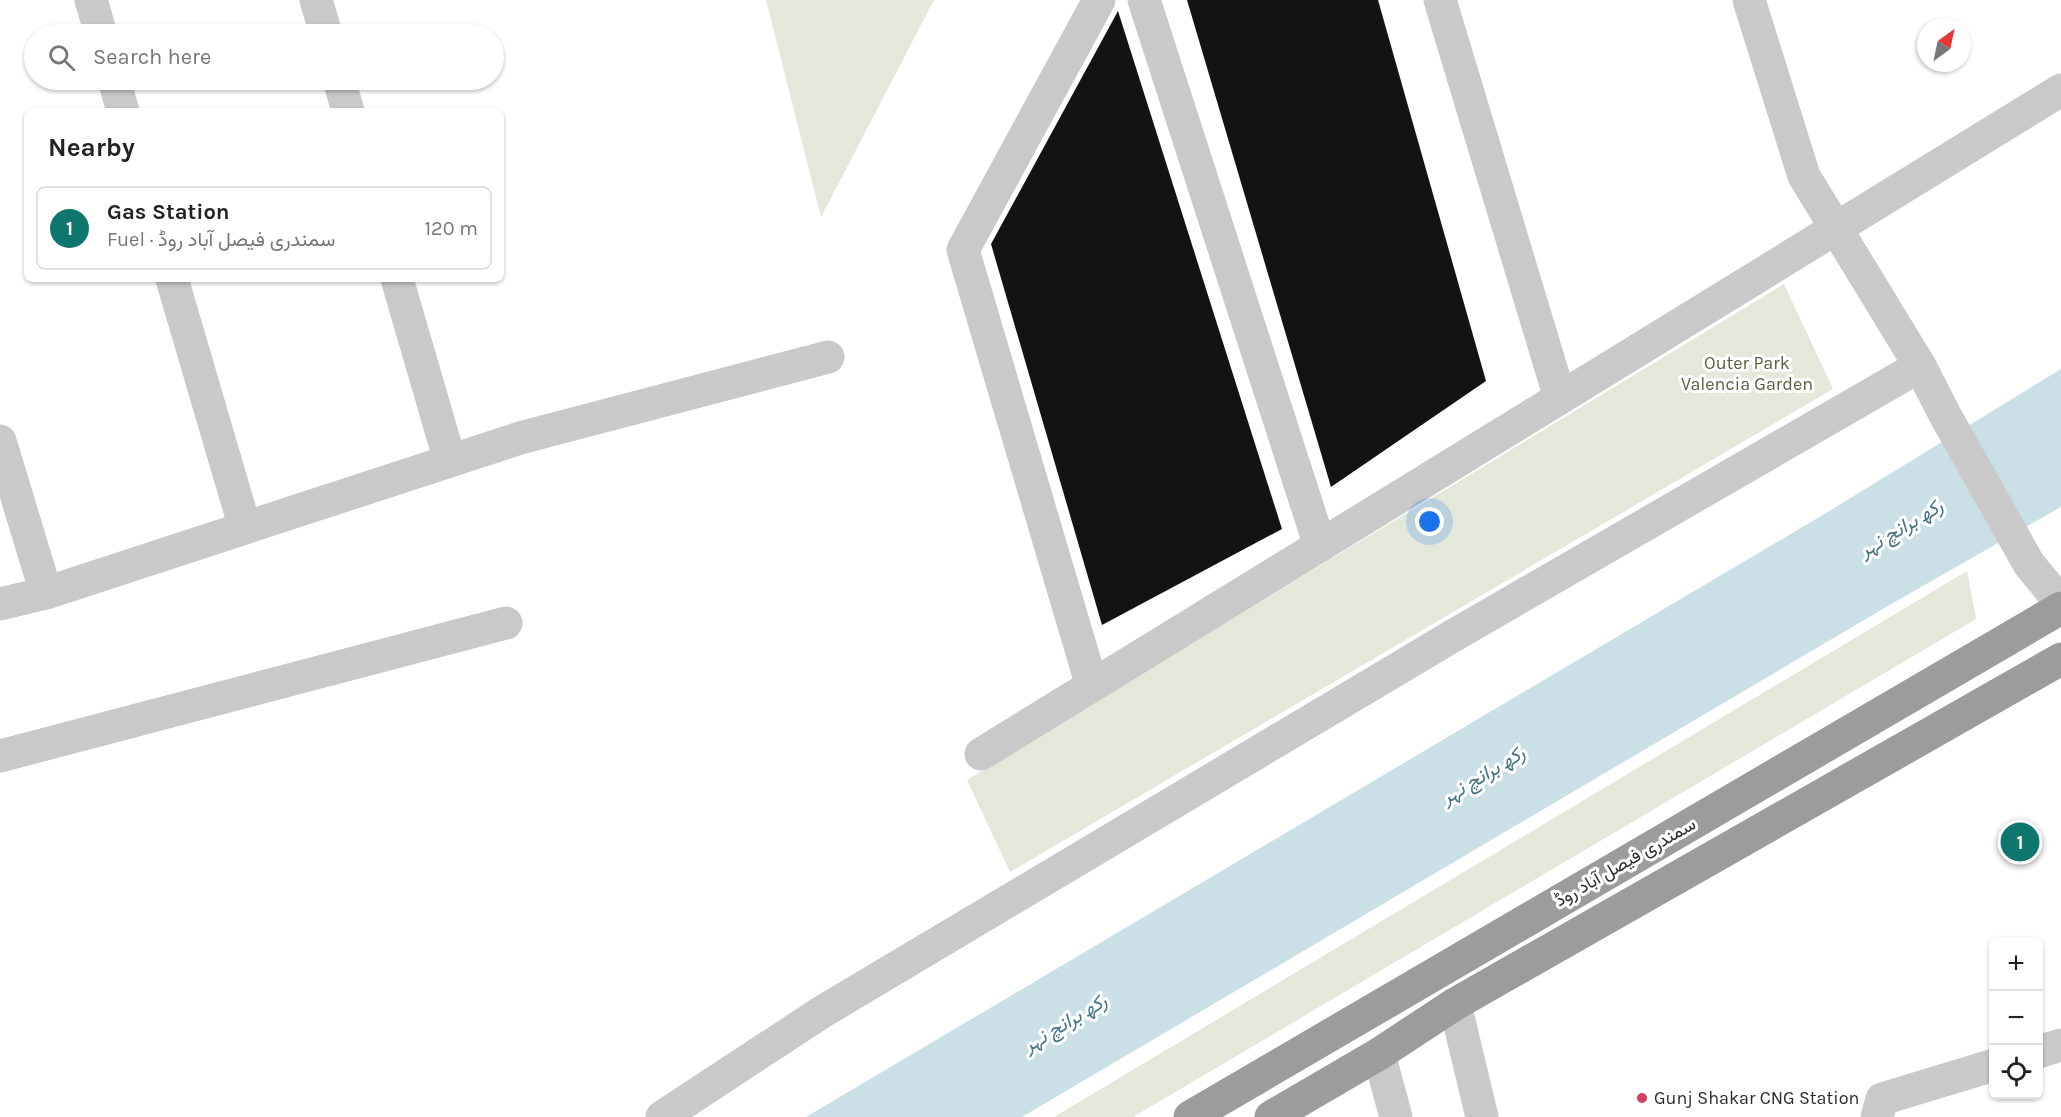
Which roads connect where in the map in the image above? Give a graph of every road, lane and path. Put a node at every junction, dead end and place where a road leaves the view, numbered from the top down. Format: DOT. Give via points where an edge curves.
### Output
graph roads {
  1 [pos="91,0"];
  2 [pos="316,0"];
  3 [pos="1099,0"];
  4 [pos="1144,0"];
  5 [pos="1440,0"];
  6 [pos="1749,0"];
  7 [pos="98,24"];
  8 [pos="323,24"];
  9 [pos="117,90"];
  10 [pos="342,90"];
  11 [pos="2061,90"];
  12 [pos="122,108"];
  13 [pos="347,108"];
  14 [pos="1836,229"];
  15 [pos="173,282"];
  16 [pos="398,282"];
  17 [pos="828,357"];
  18 [pos="1920,366"];
  19 [pos="1560,398"];
  20 [pos="0,441"];
  21 [pos="450,461"];
  22 [pos="245,528"];
  23 [pos="1320,546"];
  24 [pos="46,593"];
  25 [pos="2061,603"];
  26 [pos="0,604"];
  27 [pos="2061,608"];
  28 [pos="506,622"];
  29 [pos="2061,659"];
  30 [pos="1092,686"];
  31 [pos="981,754"];
  32 [pos="0,756"];
  33 [pos="1455,1004"];
  34 [pos="2061,1045"];
  35 [pos="2043,1050"];
  36 [pos="1379,1054"];
  37 [pos="1989,1067"];
  38 [pos="662,1117"];
  39 [pos="1190,1117"];
  40 [pos="1271,1117"];
  41 [pos="1396,1117"];
  42 [pos="1482,1117"];
  43 [pos="1877,1117"];
  1 -- 7 [label="street"];
  2 -- 8 [label="street"];
  3 -- 30 [label="street" via="963,250"];
  4 -- 23 [label="street"];
  5 -- 19 [label="street"];
  6 -- 14 [label="street" via="1804,176"];
  9 -- 12 [label="street"];
  10 -- 13 [label="street"];
  11 -- 14 [label="street"];
  14 -- 18 [label="street"];
  14 -- 19 [label="street"];
  15 -- 22 [label="street"];
  16 -- 21 [label="street"];
  17 -- 21 [label="street" via="520,438"];
  18 -- 25 [label="street" via="2029,564"];
  18 -- 38 [label="street" via="1451,637 832,1006"];
  19 -- 23 [label="street"];
  20 -- 24 [label="street"];
  21 -- 22 [label="street"];
  22 -- 24 [label="street"];
  23 -- 30 [label="street"];
  24 -- 26 [label="street"];
  27 -- 39 [label="highway, سمندری فیصل آباد روڈ"];
  28 -- 32 [label="street"];
  29 -- 33 [label="highway"];
  30 -- 31 [label="street"];
  33 -- 36 [label="highway"];
  33 -- 42 [label="street"];
  34 -- 35 [label="street"];
  36 -- 40 [label="highway"];
  36 -- 41 [label="street"];
  37 -- 43 [label="street" via="1882,1099"];
}
